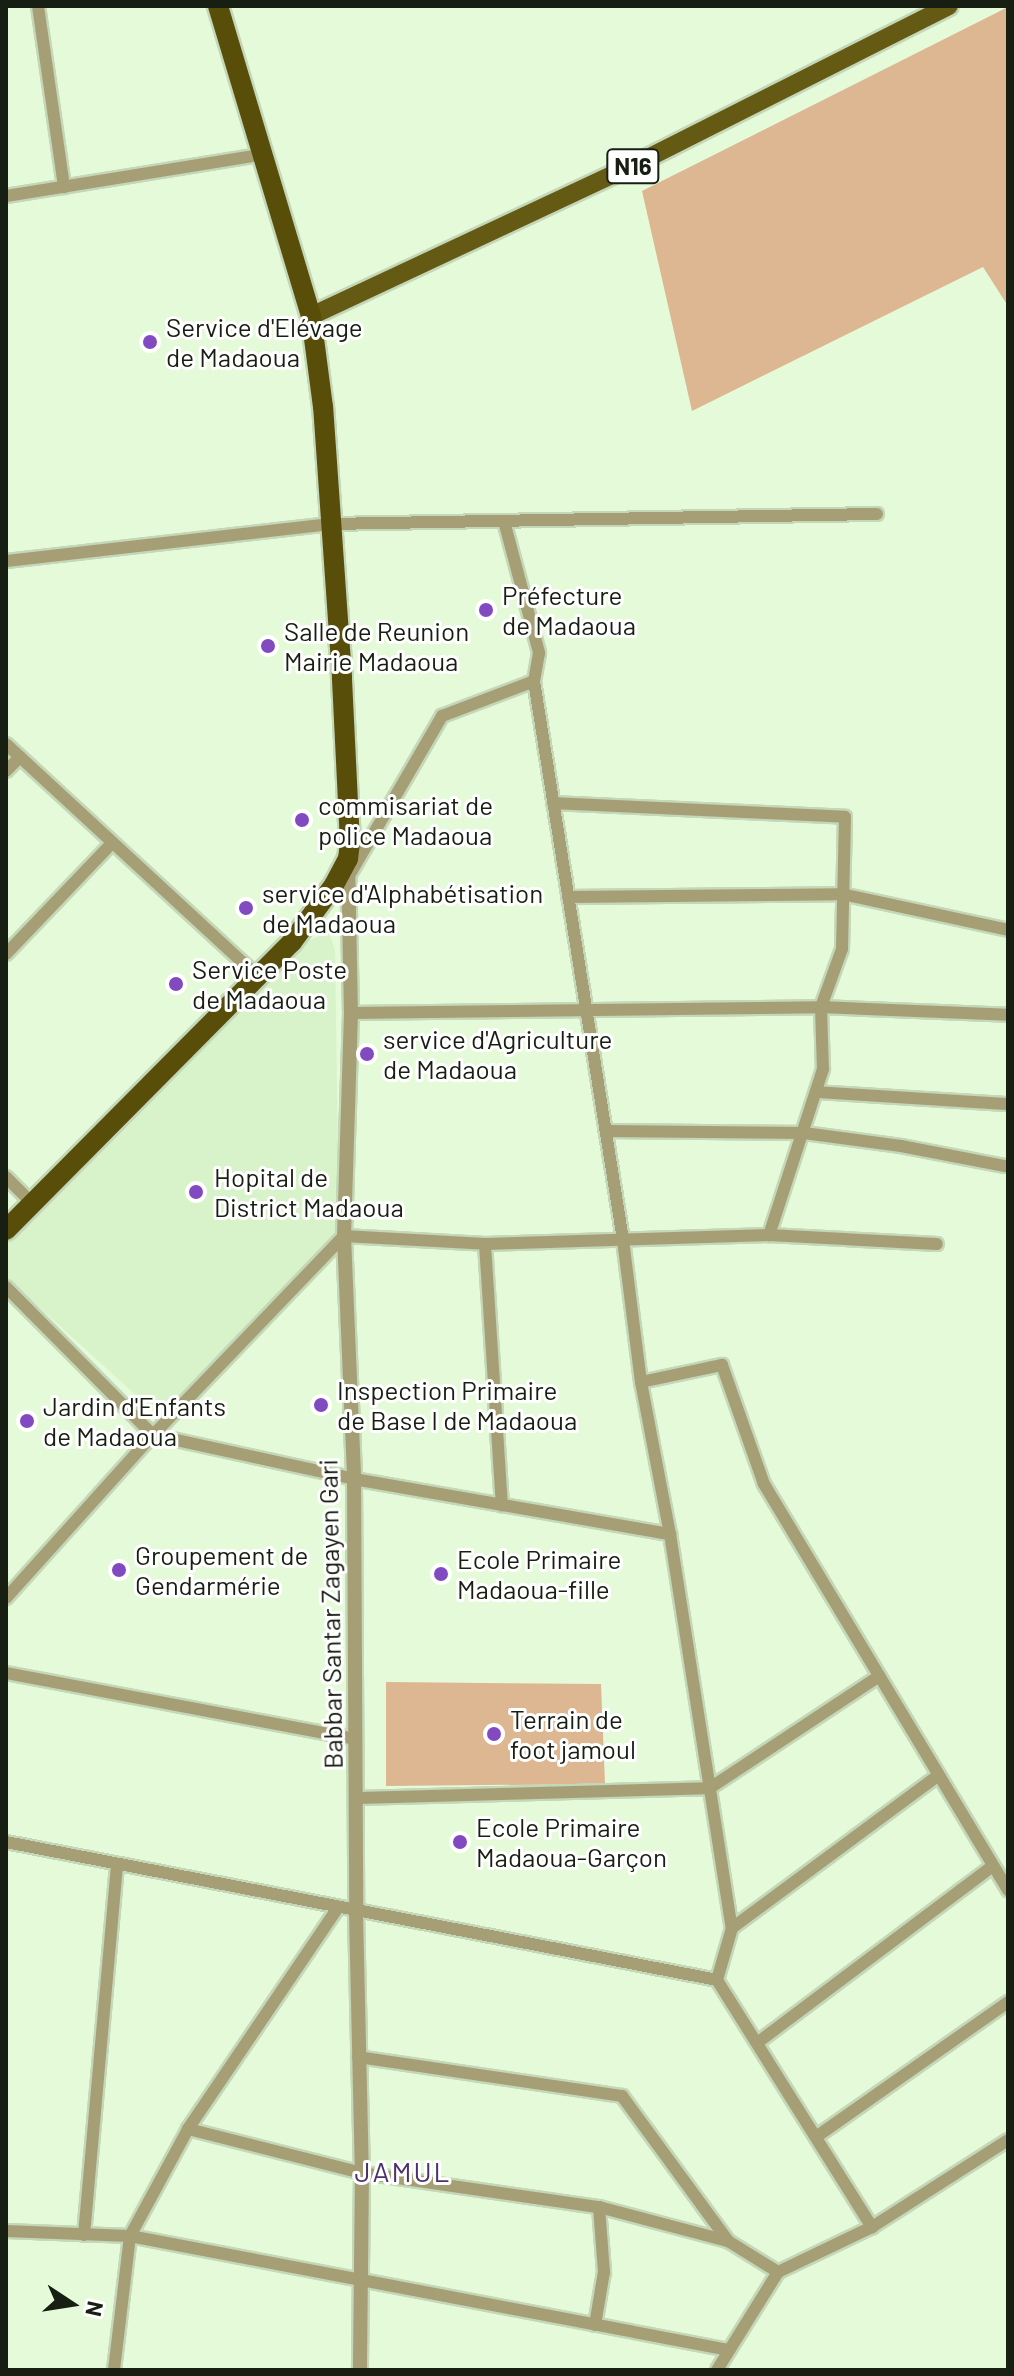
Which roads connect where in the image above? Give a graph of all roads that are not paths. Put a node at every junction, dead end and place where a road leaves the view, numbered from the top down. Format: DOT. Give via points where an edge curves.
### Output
graph roads {
  1 [pos="38,6"];
  2 [pos="218,6"];
  3 [pos="949,6"];
  4 [pos="264,154"];
  5 [pos="64,187"];
  6 [pos="6,196"];
  7 [pos="311,316"];
  8 [pos="877,514"];
  9 [pos="504,521"];
  10 [pos="329,524"];
  11 [pos="6,561"];
  12 [pos="534,681"];
  13 [pos="6,744"];
  14 [pos="20,757"];
  15 [pos="6,771"];
  16 [pos="553,803"];
  17 [pos="112,843"];
  18 [pos="349,866"];
  19 [pos="842,894"];
  20 [pos="568,897"];
  21 [pos="1008,930"];
  22 [pos="6,954"];
  23 [pos="256,975"];
  24 [pos="821,1007"];
  25 [pos="586,1009"];
  26 [pos="351,1013"];
  27 [pos="1008,1015"];
  28 [pos="816,1092"];
  29 [pos="1008,1104"];
  30 [pos="606,1131"];
  31 [pos="804,1133"];
  32 [pos="1005,1166"];
  33 [pos="6,1177"];
  34 [pos="32,1203"];
  35 [pos="6,1230"];
  36 [pos="769,1235"];
  37 [pos="344,1236"];
  38 [pos="623,1240"];
  39 [pos="485,1244"];
  40 [pos="937,1244"];
  41 [pos="6,1287"];
  42 [pos="641,1382"];
  43 [pos="153,1435"];
  44 [pos="354,1479"];
  45 [pos="502,1505"];
  46 [pos="670,1534"];
  47 [pos="6,1598"];
  48 [pos="6,1673"];
  49 [pos="879,1676"];
  50 [pos="356,1739"];
  51 [pos="939,1775"];
  52 [pos="710,1788"];
  53 [pos="356,1798"];
  54 [pos="6,1842"];
  55 [pos="117,1864"];
  56 [pos="993,1866"];
  57 [pos="1008,1890"];
  58 [pos="337,1909"];
  59 [pos="356,1913"];
  60 [pos="732,1928"];
  61 [pos="717,1980"];
  62 [pos="1008,2002"];
  63 [pos="757,2043"];
  64 [pos="358,2057"];
  65 [pos="188,2129"];
  66 [pos="816,2137"];
  67 [pos="1008,2140"];
  68 [pos="362,2173"];
  69 [pos="599,2207"];
  70 [pos="872,2227"];
  71 [pos="6,2231"];
  72 [pos="84,2235"];
  73 [pos="130,2236"];
  74 [pos="728,2241"];
  75 [pos="778,2272"];
  76 [pos="361,2280"];
  77 [pos="595,2325"];
  78 [pos="729,2350"];
  79 [pos="114,2370"];
  80 [pos="360,2370"];
  81 [pos="717,2370"];
  1 -- 5 [label="street"];
  2 -- 4 [label="highway"];
  3 -- 7 [label="main road, N16" via="640,162"];
  4 -- 5 [label="street"];
  4 -- 7 [label="highway"];
  5 -- 6 [label="street"];
  7 -- 10 [label="highway" via="323,407"];
  8 -- 9 [label="street"];
  9 -- 10 [label="street"];
  9 -- 12 [label="street" via="539,653"];
  10 -- 11 [label="street"];
  10 -- 18 [label="highway" via="342,677"];
  12 -- 16 [label="street"];
  12 -- 18 [label="street" via="442,716"];
  13 -- 14 [label="street"];
  14 -- 15 [label="street"];
  14 -- 17 [label="street"];
  16 -- 19 [label="street" via="845,817"];
  16 -- 20 [label="street"];
  17 -- 22 [label="street"];
  17 -- 23 [label="street"];
  18 -- 23 [label="highway" via="292,942"];
  18 -- 26 [label="street, Babbar Santar Zagayen Gari"];
  19 -- 20 [label="street"];
  19 -- 21 [label="street"];
  19 -- 24 [label="street" via="842,949"];
  20 -- 25 [label="street"];
  23 -- 34 [label="highway"];
  24 -- 25 [label="street"];
  24 -- 27 [label="street"];
  24 -- 28 [label="street" via="823,1069"];
  25 -- 26 [label="street"];
  25 -- 30 [label="street"];
  26 -- 37 [label="street, Babbar Santar Zagayen Gari"];
  28 -- 29 [label="street"];
  28 -- 31 [label="street"];
  30 -- 31 [label="street"];
  30 -- 38 [label="street"];
  31 -- 32 [label="street"];
  31 -- 36 [label="street"];
  33 -- 34 [label="street"];
  34 -- 35 [label="highway"];
  36 -- 38 [label="street"];
  36 -- 40 [label="street"];
  37 -- 39 [label="street"];
  37 -- 43 [label="street"];
  37 -- 44 [label="street, Babbar Santar Zagayen Gari"];
  38 -- 39 [label="street"];
  38 -- 42 [label="street"];
  39 -- 45 [label="street"];
  41 -- 43 [label="street"];
  42 -- 46 [label="street"];
  42 -- 49 [label="street" via="722,1365 764,1484"];
  43 -- 44 [label="street"];
  43 -- 47 [label="street"];
  44 -- 45 [label="street"];
  44 -- 50 [label="street, Babbar Santar Zagayen Gari"];
  45 -- 46 [label="street"];
  46 -- 52 [label="street"];
  48 -- 50 [label="street"];
  49 -- 51 [label="street"];
  49 -- 52 [label="street"];
  50 -- 53 [label="street, Babbar Santar Zagayen Gari"];
  51 -- 56 [label="street"];
  51 -- 60 [label="street"];
  52 -- 53 [label="street"];
  52 -- 60 [label="street"];
  53 -- 59 [label="street, Babbar Santar Zagayen Gari"];
  54 -- 55 [label="street"];
  55 -- 58 [label="street"];
  55 -- 72 [label="street"];
  56 -- 57 [label="street"];
  56 -- 63 [label="street"];
  58 -- 59 [label="street"];
  58 -- 65 [label="street"];
  59 -- 61 [label="street"];
  59 -- 64 [label="street, Babbar Santar Zagayen Gari"];
  60 -- 61 [label="street"];
  61 -- 63 [label="street"];
  62 -- 66 [label="street"];
  63 -- 66 [label="street"];
  64 -- 68 [label="street, Babbar Santar Zagayen Gari"];
  64 -- 74 [label="street" via="622,2096"];
  65 -- 68 [label="street"];
  65 -- 73 [label="street"];
  66 -- 70 [label="street"];
  67 -- 70 [label="street"];
  68 -- 69 [label="street"];
  68 -- 76 [label="street, Babbar Santar Zagayen Gari"];
  69 -- 74 [label="street"];
  69 -- 77 [label="street" via="604,2272"];
  70 -- 75 [label="street"];
  71 -- 72 [label="street"];
  72 -- 73 [label="street"];
  73 -- 76 [label="street"];
  73 -- 79 [label="street"];
  74 -- 75 [label="street"];
  75 -- 78 [label="street"];
  76 -- 77 [label="street"];
  76 -- 80 [label="street, Babbar Santar Zagayen Gari"];
  77 -- 78 [label="street"];
  78 -- 81 [label="street"];
}
